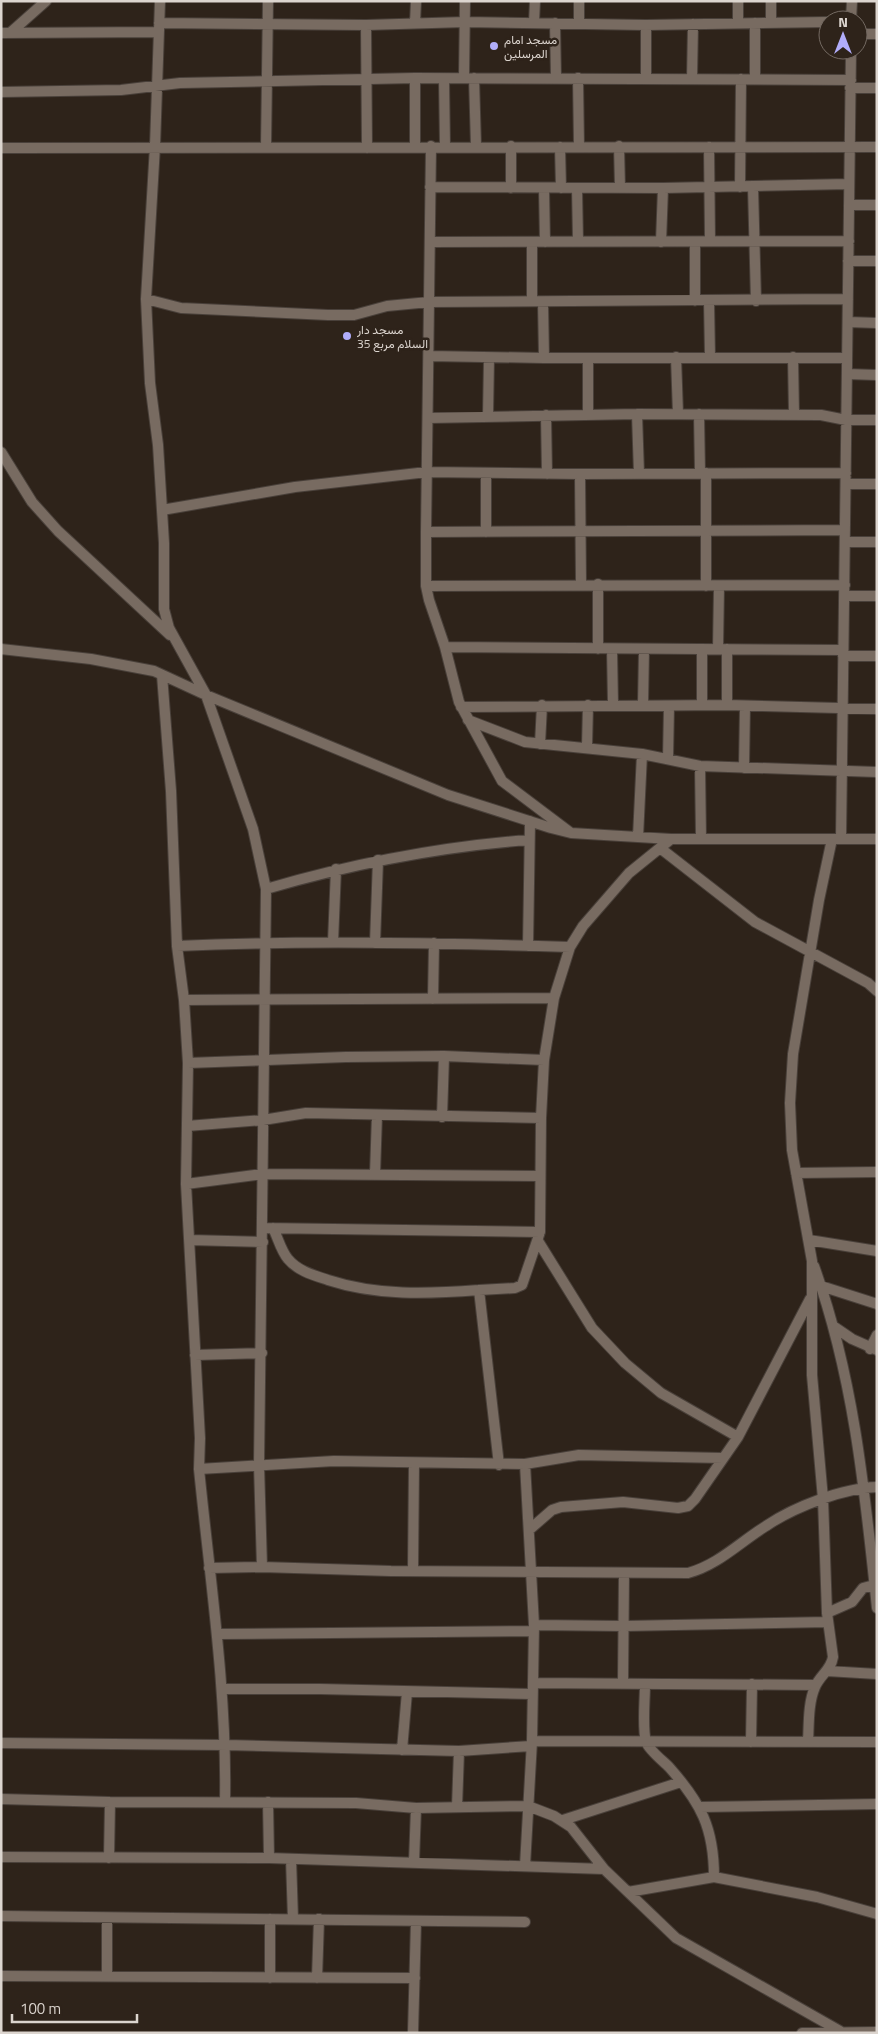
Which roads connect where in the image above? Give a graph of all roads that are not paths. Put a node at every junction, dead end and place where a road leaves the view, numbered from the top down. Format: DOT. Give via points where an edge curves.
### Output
graph roads {
  1 [pos="46,1"];
  2 [pos="160,1"];
  3 [pos="268,1"];
  4 [pos="416,1"];
  5 [pos="465,1"];
  6 [pos="535,1"];
  7 [pos="579,1"];
  8 [pos="738,1"];
  9 [pos="771,1"];
  10 [pos="465,22"];
  11 [pos="534,22"];
  12 [pos="818,22"];
  13 [pos="415,23"];
  14 [pos="555,23"];
  15 [pos="579,23"];
  16 [pos="738,23"];
  17 [pos="755,23"];
  18 [pos="771,23"];
  19 [pos="268,24"];
  20 [pos="646,24"];
  21 [pos="693,24"];
  22 [pos="366,25"];
  23 [pos="159,28"];
  24 [pos="6,33"];
  25 [pos="851,60"];
  26 [pos="415,78"];
  27 [pos="469,78"];
  28 [pos="556,78"];
  29 [pos="578,78"];
  30 [pos="755,78"];
  31 [pos="444,79"];
  32 [pos="646,79"];
  33 [pos="692,79"];
  34 [pos="741,79"];
  35 [pos="366,80"];
  36 [pos="266,82"];
  37 [pos="850,84"];
  38 [pos="157,86"];
  39 [pos="877,88"];
  40 [pos="1,92"];
  41 [pos="155,146"];
  42 [pos="416,146"];
  43 [pos="431,146"];
  44 [pos="445,146"];
  45 [pos="476,146"];
  46 [pos="511,146"];
  47 [pos="619,146"];
  48 [pos="740,146"];
  49 [pos="849,146"];
  50 [pos="266,147"];
  51 [pos="560,147"];
  52 [pos="578,147"];
  53 [pos="709,147"];
  54 [pos="877,147"];
  55 [pos="1,148"];
  56 [pos="367,148"];
  57 [pos="849,184"];
  58 [pos="430,187"];
  59 [pos="740,187"];
  60 [pos="753,187"];
  61 [pos="511,188"];
  62 [pos="544,188"];
  63 [pos="561,188"];
  64 [pos="577,188"];
  65 [pos="620,188"];
  66 [pos="663,188"];
  67 [pos="709,188"];
  68 [pos="849,205"];
  69 [pos="877,205"];
  70 [pos="754,240"];
  71 [pos="578,241"];
  72 [pos="710,241"];
  73 [pos="849,241"];
  74 [pos="430,242"];
  75 [pos="532,242"];
  76 [pos="545,242"];
  77 [pos="661,242"];
  78 [pos="695,242"];
  79 [pos="848,261"];
  80 [pos="877,261"];
  81 [pos="146,299"];
  82 [pos="848,299"];
  83 [pos="538,301"];
  84 [pos="709,301"];
  85 [pos="756,301"];
  86 [pos="429,302"];
  87 [pos="695,302"];
  88 [pos="848,322"];
  89 [pos="877,322"];
  90 [pos="429,356"];
  91 [pos="676,357"];
  92 [pos="710,357"];
  93 [pos="793,357"];
  94 [pos="489,358"];
  95 [pos="544,358"];
  96 [pos="588,358"];
  97 [pos="847,358"];
  98 [pos="847,374"];
  99 [pos="877,375"];
  100 [pos="637,414"];
  101 [pos="678,414"];
  102 [pos="699,414"];
  103 [pos="546,415"];
  104 [pos="588,415"];
  105 [pos="794,415"];
  106 [pos="488,416"];
  107 [pos="428,418"];
  108 [pos="846,420"];
  109 [pos="877,420"];
  110 [pos="1,452"];
  111 [pos="427,472"];
  112 [pos="486,473"];
  113 [pos="703,473"];
  114 [pos="846,473"];
  115 [pos="547,474"];
  116 [pos="580,474"];
  117 [pos="639,474"];
  118 [pos="846,484"];
  119 [pos="877,484"];
  120 [pos="162,510"];
  121 [pos="845,530"];
  122 [pos="706,531"];
  123 [pos="426,532"];
  124 [pos="486,532"];
  125 [pos="580,532"];
  126 [pos="845,542"];
  127 [pos="877,542"];
  128 [pos="580,584"];
  129 [pos="598,584"];
  130 [pos="426,586"];
  131 [pos="706,586"];
  132 [pos="719,586"];
  133 [pos="844,590"];
  134 [pos="877,596"];
  135 [pos="176,640"];
  136 [pos="445,647"];
  137 [pos="1,649"];
  138 [pos="598,649"];
  139 [pos="612,649"];
  140 [pos="644,649"];
  141 [pos="722,649"];
  142 [pos="702,650"];
  143 [pos="843,653"];
  144 [pos="877,656"];
  145 [pos="162,675"];
  146 [pos="206,695"];
  147 [pos="542,705"];
  148 [pos="588,705"];
  149 [pos="613,705"];
  150 [pos="643,705"];
  151 [pos="702,705"];
  152 [pos="726,705"];
  153 [pos="669,706"];
  154 [pos="745,706"];
  155 [pos="461,707"];
  156 [pos="843,709"];
  157 [pos="877,709"];
  158 [pos="468,720"];
  159 [pos="540,744"];
  160 [pos="587,747"];
  161 [pos="642,754"];
  162 [pos="668,759"];
  163 [pos="700,766"];
  164 [pos="744,768"];
  165 [pos="877,772"];
  166 [pos="842,773"];
  167 [pos="530,821"];
  168 [pos="571,833"];
  169 [pos="638,837"];
  170 [pos="671,838"];
  171 [pos="701,838"];
  172 [pos="837,839"];
  173 [pos="877,839"];
  174 [pos="529,840"];
  175 [pos="660,848"];
  176 [pos="378,860"];
  177 [pos="336,869"];
  178 [pos="266,890"];
  179 [pos="265,942"];
  180 [pos="333,942"];
  181 [pos="375,943"];
  182 [pos="434,943"];
  183 [pos="177,946"];
  184 [pos="528,946"];
  185 [pos="570,947"];
  186 [pos="810,953"];
  187 [pos="877,991"];
  188 [pos="554,998"];
  189 [pos="432,999"];
  190 [pos="184,1000"];
  191 [pos="264,1000"];
  192 [pos="444,1056"];
  193 [pos="544,1060"];
  194 [pos="262,1061"];
  195 [pos="188,1063"];
  196 [pos="377,1115"];
  197 [pos="442,1117"];
  198 [pos="541,1118"];
  199 [pos="263,1120"];
  200 [pos="187,1126"];
  201 [pos="877,1172"];
  202 [pos="796,1173"];
  203 [pos="263,1174"];
  204 [pos="375,1174"];
  205 [pos="540,1176"];
  206 [pos="186,1184"];
  207 [pos="268,1228"];
  208 [pos="539,1237"];
  209 [pos="190,1240"];
  210 [pos="810,1240"];
  211 [pos="263,1242"];
  212 [pos="877,1251"];
  213 [pos="812,1261"];
  214 [pos="821,1286"];
  215 [pos="479,1290"];
  216 [pos="811,1298"];
  217 [pos="877,1304"];
  218 [pos="833,1326"];
  219 [pos="877,1335"];
  220 [pos="875,1351"];
  221 [pos="262,1353"];
  222 [pos="195,1355"];
  223 [pos="738,1437"];
  224 [pos="723,1458"];
  225 [pos="414,1463"];
  226 [pos="525,1464"];
  227 [pos="260,1465"];
  228 [pos="499,1466"];
  229 [pos="199,1469"];
  230 [pos="865,1487"];
  231 [pos="877,1487"];
  232 [pos="823,1499"];
  233 [pos="529,1530"];
  234 [pos="262,1567"];
  235 [pos="209,1568"];
  236 [pos="413,1571"];
  237 [pos="532,1573"];
  238 [pos="624,1573"];
  239 [pos="874,1585"];
  240 [pos="877,1608"];
  241 [pos="827,1618"];
  242 [pos="624,1626"];
  243 [pos="534,1628"];
  244 [pos="217,1634"];
  245 [pos="827,1671"];
  246 [pos="877,1674"];
  247 [pos="533,1683"];
  248 [pos="624,1683"];
  249 [pos="645,1684"];
  250 [pos="752,1684"];
  251 [pos="815,1685"];
  252 [pos="222,1689"];
  253 [pos="407,1692"];
  254 [pos="532,1694"];
  255 [pos="751,1742"];
  256 [pos="808,1742"];
  257 [pos="877,1742"];
  258 [pos="1,1743"];
  259 [pos="646,1743"];
  260 [pos="532,1744"];
  261 [pos="226,1745"];
  262 [pos="402,1750"];
  263 [pos="460,1752"];
  264 [pos="681,1782"];
  265 [pos="1,1799"];
  266 [pos="110,1802"];
  267 [pos="225,1802"];
  268 [pos="268,1802"];
  269 [pos="877,1804"];
  270 [pos="528,1806"];
  271 [pos="457,1807"];
  272 [pos="700,1807"];
  273 [pos="416,1808"];
  274 [pos="563,1820"];
  275 [pos="1,1858"];
  276 [pos="109,1858"];
  277 [pos="269,1858"];
  278 [pos="292,1859"];
  279 [pos="414,1862"];
  280 [pos="525,1866"];
  281 [pos="604,1869"];
  282 [pos="714,1876"];
  283 [pos="628,1892"];
  284 [pos="877,1914"];
  285 [pos="1,1916"];
  286 [pos="107,1918"];
  287 [pos="319,1918"];
  288 [pos="270,1919"];
  289 [pos="293,1919"];
  290 [pos="416,1921"];
  291 [pos="525,1922"];
  292 [pos="1,1976"];
  293 [pos="107,1977"];
  294 [pos="270,1978"];
  295 [pos="317,1978"];
  296 [pos="415,1978"];
  297 [pos="840,2032"];
  298 [pos="877,2032"];
  299 [pos="413,2033"];
  300 [pos="802,2033"];
  1 -- 24 [label="street"];
  2 -- 23 [label="street"];
  3 -- 19 [label="street"];
  4 -- 13 [label="street"];
  5 -- 10 [label="street"];
  6 -- 11 [label="street"];
  7 -- 15 [label="street"];
  8 -- 16 [label="street"];
  9 -- 18 [label="street"];
  10 -- 11 [label="street"];
  10 -- 13 [label="street"];
  10 -- 27 [label="street"];
  11 -- 14 [label="street"];
  12 -- 18 [label="street"];
  13 -- 22 [label="street"];
  14 -- 15 [label="street"];
  14 -- 28 [label="street"];
  15 -- 20 [label="street"];
  16 -- 17 [label="street"];
  16 -- 21 [label="street"];
  17 -- 18 [label="street"];
  17 -- 30 [label="street"];
  19 -- 22 [label="street"];
  19 -- 23 [label="street"];
  19 -- 36 [label="street"];
  20 -- 21 [label="street"];
  20 -- 32 [label="street"];
  21 -- 33 [label="street"];
  22 -- 35 [label="street"];
  23 -- 24 [label="street"];
  23 -- 38 [label="street"];
  25 -- 37 [label="street"];
  26 -- 31 [label="street"];
  26 -- 35 [label="street"];
  26 -- 42 [label="street"];
  27 -- 28 [label="street"];
  27 -- 31 [label="street"];
  27 -- 45 [label="street"];
  28 -- 29 [label="street"];
  29 -- 32 [label="street"];
  29 -- 52 [label="street"];
  30 -- 34 [label="street"];
  30 -- 37 [label="street"];
  31 -- 44 [label="street"];
  32 -- 33 [label="street"];
  33 -- 34 [label="street"];
  34 -- 48 [label="street"];
  35 -- 36 [label="street"];
  35 -- 56 [label="street"];
  36 -- 38 [label="street"];
  36 -- 50 [label="street"];
  37 -- 39 [label="street"];
  37 -- 49 [label="street"];
  38 -- 40 [label="street" via="121,90"];
  38 -- 41 [label="street"];
  41 -- 50 [label="street"];
  41 -- 55 [label="street"];
  41 -- 81 [label="street"];
  42 -- 43 [label="street"];
  42 -- 56 [label="street"];
  43 -- 44 [label="street"];
  43 -- 58 [label="street"];
  44 -- 45 [label="street"];
  45 -- 46 [label="street"];
  46 -- 51 [label="street"];
  46 -- 61 [label="street"];
  47 -- 52 [label="street"];
  47 -- 53 [label="street"];
  47 -- 65 [label="street"];
  48 -- 49 [label="street"];
  48 -- 53 [label="street"];
  48 -- 59 [label="street"];
  49 -- 54 [label="street"];
  49 -- 57 [label="street"];
  50 -- 56 [label="street"];
  51 -- 52 [label="street"];
  51 -- 63 [label="street"];
  53 -- 67 [label="street"];
  57 -- 60 [label="street"];
  57 -- 68 [label="street"];
  58 -- 61 [label="street"];
  58 -- 74 [label="street"];
  59 -- 60 [label="street"];
  59 -- 67 [label="street"];
  60 -- 70 [label="street"];
  61 -- 62 [label="street"];
  62 -- 63 [label="street"];
  62 -- 76 [label="street"];
  63 -- 64 [label="street"];
  64 -- 65 [label="street"];
  64 -- 71 [label="street"];
  65 -- 66 [label="street"];
  66 -- 67 [label="street"];
  66 -- 77 [label="street"];
  67 -- 72 [label="street"];
  68 -- 69 [label="street"];
  68 -- 73 [label="street"];
  70 -- 72 [label="street"];
  70 -- 73 [label="street"];
  70 -- 85 [label="street"];
  71 -- 76 [label="street"];
  71 -- 77 [label="street"];
  72 -- 78 [label="street"];
  73 -- 79 [label="street"];
  74 -- 75 [label="street"];
  74 -- 86 [label="street"];
  75 -- 76 [label="street"];
  75 -- 83 [label="street"];
  77 -- 78 [label="street"];
  78 -- 87 [label="street"];
  79 -- 80 [label="street"];
  79 -- 82 [label="street"];
  81 -- 86 [label="street" via="181,308 328,316 354,315 387,306"];
  81 -- 120 [label="street"];
  82 -- 85 [label="street"];
  82 -- 88 [label="street"];
  83 -- 86 [label="street"];
  83 -- 87 [label="street"];
  83 -- 95 [label="street"];
  84 -- 85 [label="street"];
  84 -- 87 [label="street"];
  84 -- 92 [label="street"];
  86 -- 90 [label="street"];
  88 -- 89 [label="street"];
  88 -- 97 [label="street"];
  90 -- 94 [label="street"];
  90 -- 107 [label="street"];
  91 -- 92 [label="street"];
  91 -- 96 [label="street"];
  91 -- 101 [label="street"];
  92 -- 93 [label="street"];
  93 -- 97 [label="street"];
  93 -- 105 [label="street"];
  94 -- 95 [label="street"];
  94 -- 106 [label="street"];
  95 -- 96 [label="street"];
  96 -- 104 [label="street"];
  97 -- 98 [label="street"];
  98 -- 99 [label="street"];
  98 -- 108 [label="street"];
  100 -- 101 [label="street"];
  100 -- 104 [label="street"];
  100 -- 117 [label="street"];
  101 -- 102 [label="street"];
  102 -- 105 [label="street"];
  102 -- 113 [label="street"];
  103 -- 104 [label="street"];
  103 -- 106 [label="street"];
  103 -- 115 [label="street"];
  105 -- 108 [label="street" via="826,415"];
  106 -- 107 [label="street"];
  107 -- 111 [label="street"];
  108 -- 109 [label="street"];
  108 -- 114 [label="street"];
  110 -- 135 [label="street" via="32,502 58,531"];
  111 -- 112 [label="street"];
  111 -- 120 [label="street" via="295,487"];
  111 -- 123 [label="street"];
  112 -- 115 [label="street"];
  112 -- 124 [label="street"];
  113 -- 114 [label="street"];
  113 -- 117 [label="street"];
  113 -- 122 [label="street"];
  114 -- 118 [label="street"];
  115 -- 116 [label="street"];
  116 -- 117 [label="street"];
  116 -- 125 [label="street"];
  118 -- 119 [label="street"];
  118 -- 121 [label="street"];
  120 -- 135 [label="street" via="164,609"];
  121 -- 122 [label="street"];
  121 -- 126 [label="street"];
  122 -- 125 [label="street"];
  122 -- 131 [label="street"];
  123 -- 124 [label="street"];
  123 -- 130 [label="street"];
  124 -- 125 [label="street"];
  125 -- 128 [label="street"];
  126 -- 127 [label="street"];
  126 -- 133 [label="street"];
  128 -- 129 [label="street"];
  128 -- 130 [label="street"];
  129 -- 131 [label="street"];
  129 -- 138 [label="street"];
  130 -- 136 [label="street"];
  131 -- 132 [label="street"];
  132 -- 133 [label="street"];
  132 -- 141 [label="street"];
  133 -- 134 [label="street"];
  133 -- 143 [label="street"];
  135 -- 146 [label="street"];
  136 -- 138 [label="street"];
  136 -- 155 [label="street"];
  137 -- 145 [label="street" via="117,662"];
  138 -- 139 [label="street"];
  139 -- 140 [label="street"];
  139 -- 149 [label="street"];
  140 -- 142 [label="street"];
  140 -- 150 [label="street"];
  141 -- 142 [label="street"];
  141 -- 143 [label="street"];
  141 -- 152 [label="street"];
  142 -- 151 [label="street"];
  143 -- 144 [label="street"];
  143 -- 156 [label="street"];
  145 -- 146 [label="street"];
  145 -- 183 [label="street" via="171,791"];
  146 -- 167 [label="street" via="448,795"];
  146 -- 178 [label="street" via="253,829"];
  147 -- 148 [label="street"];
  147 -- 155 [label="street"];
  147 -- 159 [label="street"];
  148 -- 149 [label="street"];
  148 -- 160 [label="street"];
  149 -- 150 [label="street"];
  150 -- 153 [label="street"];
  151 -- 152 [label="street"];
  151 -- 153 [label="street"];
  152 -- 154 [label="street"];
  153 -- 162 [label="street"];
  154 -- 156 [label="street"];
  154 -- 164 [label="street"];
  155 -- 158 [label="street"];
  156 -- 157 [label="street"];
  156 -- 166 [label="street"];
  158 -- 159 [label="street" via="525,742"];
  158 -- 168 [label="street" via="502,782"];
  159 -- 160 [label="street"];
  160 -- 161 [label="street"];
  161 -- 162 [label="street"];
  161 -- 169 [label="street"];
  162 -- 163 [label="street"];
  163 -- 164 [label="street"];
  163 -- 171 [label="street"];
  164 -- 166 [label="street"];
  165 -- 166 [label="street"];
  166 -- 172 [label="street"];
  167 -- 168 [label="street"];
  167 -- 174 [label="street"];
  168 -- 169 [label="street"];
  169 -- 170 [label="street"];
  170 -- 171 [label="street"];
  170 -- 175 [label="street"];
  171 -- 172 [label="street"];
  172 -- 173 [label="street"];
  172 -- 186 [label="street"];
  174 -- 176 [label="street" via="419,852"];
  174 -- 184 [label="street"];
  175 -- 185 [label="street" via="629,873 583,926"];
  175 -- 186 [label="street" via="755,922"];
  176 -- 177 [label="street"];
  176 -- 181 [label="street"];
  177 -- 178 [label="street"];
  177 -- 180 [label="street"];
  178 -- 179 [label="street"];
  179 -- 180 [label="street"];
  179 -- 183 [label="street"];
  179 -- 191 [label="street"];
  180 -- 181 [label="street"];
  181 -- 182 [label="street"];
  182 -- 184 [label="street"];
  182 -- 189 [label="street"];
  183 -- 190 [label="street"];
  184 -- 185 [label="street"];
  185 -- 188 [label="street"];
  186 -- 187 [label="street" via="868,983"];
  186 -- 202 [label="street" via="793,1054 790,1103"];
  188 -- 189 [label="street"];
  188 -- 193 [label="street"];
  189 -- 191 [label="street"];
  190 -- 191 [label="street"];
  190 -- 195 [label="street"];
  191 -- 194 [label="street"];
  192 -- 193 [label="street"];
  192 -- 194 [label="street"];
  192 -- 197 [label="street"];
  193 -- 198 [label="street"];
  194 -- 195 [label="street"];
  194 -- 199 [label="street"];
  195 -- 200 [label="street"];
  196 -- 197 [label="street"];
  196 -- 199 [label="street" via="306,1113"];
  196 -- 204 [label="street"];
  197 -- 198 [label="street"];
  198 -- 205 [label="street"];
  199 -- 200 [label="street"];
  199 -- 203 [label="street"];
  200 -- 206 [label="street"];
  201 -- 202 [label="street"];
  202 -- 210 [label="street"];
  203 -- 204 [label="street"];
  203 -- 206 [label="street"];
  203 -- 207 [label="street"];
  204 -- 205 [label="street"];
  205 -- 208 [label="street"];
  206 -- 209 [label="street"];
  207 -- 208 [label="street"];
  207 -- 211 [label="street"];
  207 -- 215 [label="street" via="287,1258 300,1269 349,1287 433,1293"];
  208 -- 215 [label="street" via="522,1285"];
  208 -- 223 [label="street" via="592,1328 625,1363 661,1394"];
  209 -- 211 [label="street"];
  209 -- 222 [label="street"];
  210 -- 212 [label="street"];
  210 -- 213 [label="street"];
  211 -- 221 [label="street"];
  213 -- 214 [label="street"];
  213 -- 216 [label="street"];
  214 -- 217 [label="street"];
  214 -- 218 [label="street"];
  215 -- 228 [label="street"];
  216 -- 223 [label="street"];
  216 -- 232 [label="street" via="814,1412"];
  218 -- 220 [label="street"];
  218 -- 230 [label="street"];
  219 -- 220 [label="street"];
  221 -- 222 [label="street"];
  221 -- 227 [label="street"];
  222 -- 229 [label="street"];
  223 -- 224 [label="street"];
  224 -- 226 [label="street" via="580,1455"];
  224 -- 233 [label="street" via="688,1506 607,1502 561,1507 552,1510"];
  225 -- 227 [label="street" via="334,1461"];
  225 -- 228 [label="street"];
  225 -- 236 [label="street"];
  226 -- 228 [label="street"];
  226 -- 233 [label="street"];
  227 -- 229 [label="street"];
  227 -- 234 [label="street"];
  229 -- 235 [label="street"];
  230 -- 231 [label="street"];
  230 -- 232 [label="street"];
  230 -- 239 [label="street"];
  232 -- 238 [label="street" via="766,1526 704,1569 688,1574"];
  232 -- 241 [label="street"];
  233 -- 237 [label="street"];
  234 -- 235 [label="street"];
  234 -- 236 [label="street"];
  235 -- 244 [label="street"];
  236 -- 237 [label="street"];
  237 -- 238 [label="street"];
  237 -- 243 [label="street"];
  238 -- 242 [label="street"];
  239 -- 240 [label="street"];
  239 -- 241 [label="street" via="863,1588 852,1602"];
  241 -- 242 [label="street"];
  241 -- 245 [label="street" via="833,1657"];
  242 -- 243 [label="street"];
  242 -- 248 [label="street"];
  243 -- 244 [label="street"];
  243 -- 247 [label="street"];
  244 -- 252 [label="street"];
  245 -- 246 [label="street"];
  245 -- 251 [label="street"];
  247 -- 248 [label="street"];
  247 -- 254 [label="street"];
  248 -- 249 [label="street"];
  249 -- 250 [label="street"];
  249 -- 259 [label="street"];
  250 -- 251 [label="street"];
  250 -- 255 [label="street"];
  251 -- 256 [label="street"];
  252 -- 253 [label="street"];
  252 -- 261 [label="street"];
  253 -- 254 [label="street"];
  253 -- 262 [label="street"];
  254 -- 260 [label="street"];
  255 -- 256 [label="street"];
  255 -- 259 [label="street"];
  256 -- 257 [label="street"];
  258 -- 261 [label="street"];
  259 -- 260 [label="street"];
  259 -- 264 [label="street"];
  260 -- 263 [label="street"];
  260 -- 270 [label="street"];
  261 -- 262 [label="street"];
  261 -- 267 [label="street"];
  262 -- 263 [label="street"];
  263 -- 271 [label="street"];
  264 -- 272 [label="street"];
  264 -- 274 [label="street"];
  265 -- 266 [label="street"];
  266 -- 267 [label="street"];
  266 -- 276 [label="street"];
  267 -- 268 [label="street"];
  268 -- 273 [label="street" via="356,1803"];
  268 -- 277 [label="street"];
  269 -- 272 [label="street"];
  270 -- 271 [label="street"];
  270 -- 274 [label="street"];
  270 -- 280 [label="street"];
  271 -- 273 [label="street"];
  272 -- 282 [label="street" via="711,1832"];
  273 -- 279 [label="street"];
  274 -- 281 [label="street"];
  275 -- 276 [label="street"];
  276 -- 277 [label="street"];
  277 -- 278 [label="street"];
  278 -- 279 [label="street"];
  278 -- 289 [label="street"];
  279 -- 280 [label="street"];
  280 -- 281 [label="street"];
  281 -- 283 [label="street"];
  282 -- 283 [label="street"];
  282 -- 284 [label="street" via="817,1897"];
  283 -- 297 [label="street" via="676,1938"];
  285 -- 286 [label="street"];
  286 -- 288 [label="street"];
  286 -- 293 [label="street"];
  287 -- 289 [label="street"];
  287 -- 290 [label="street"];
  287 -- 295 [label="street"];
  288 -- 289 [label="street"];
  288 -- 294 [label="street"];
  290 -- 291 [label="street"];
  290 -- 296 [label="street"];
  292 -- 293 [label="street"];
  293 -- 294 [label="street"];
  294 -- 295 [label="street"];
  295 -- 296 [label="street"];
  296 -- 299 [label="street"];
  297 -- 298 [label="street"];
  297 -- 300 [label="street"];
}
